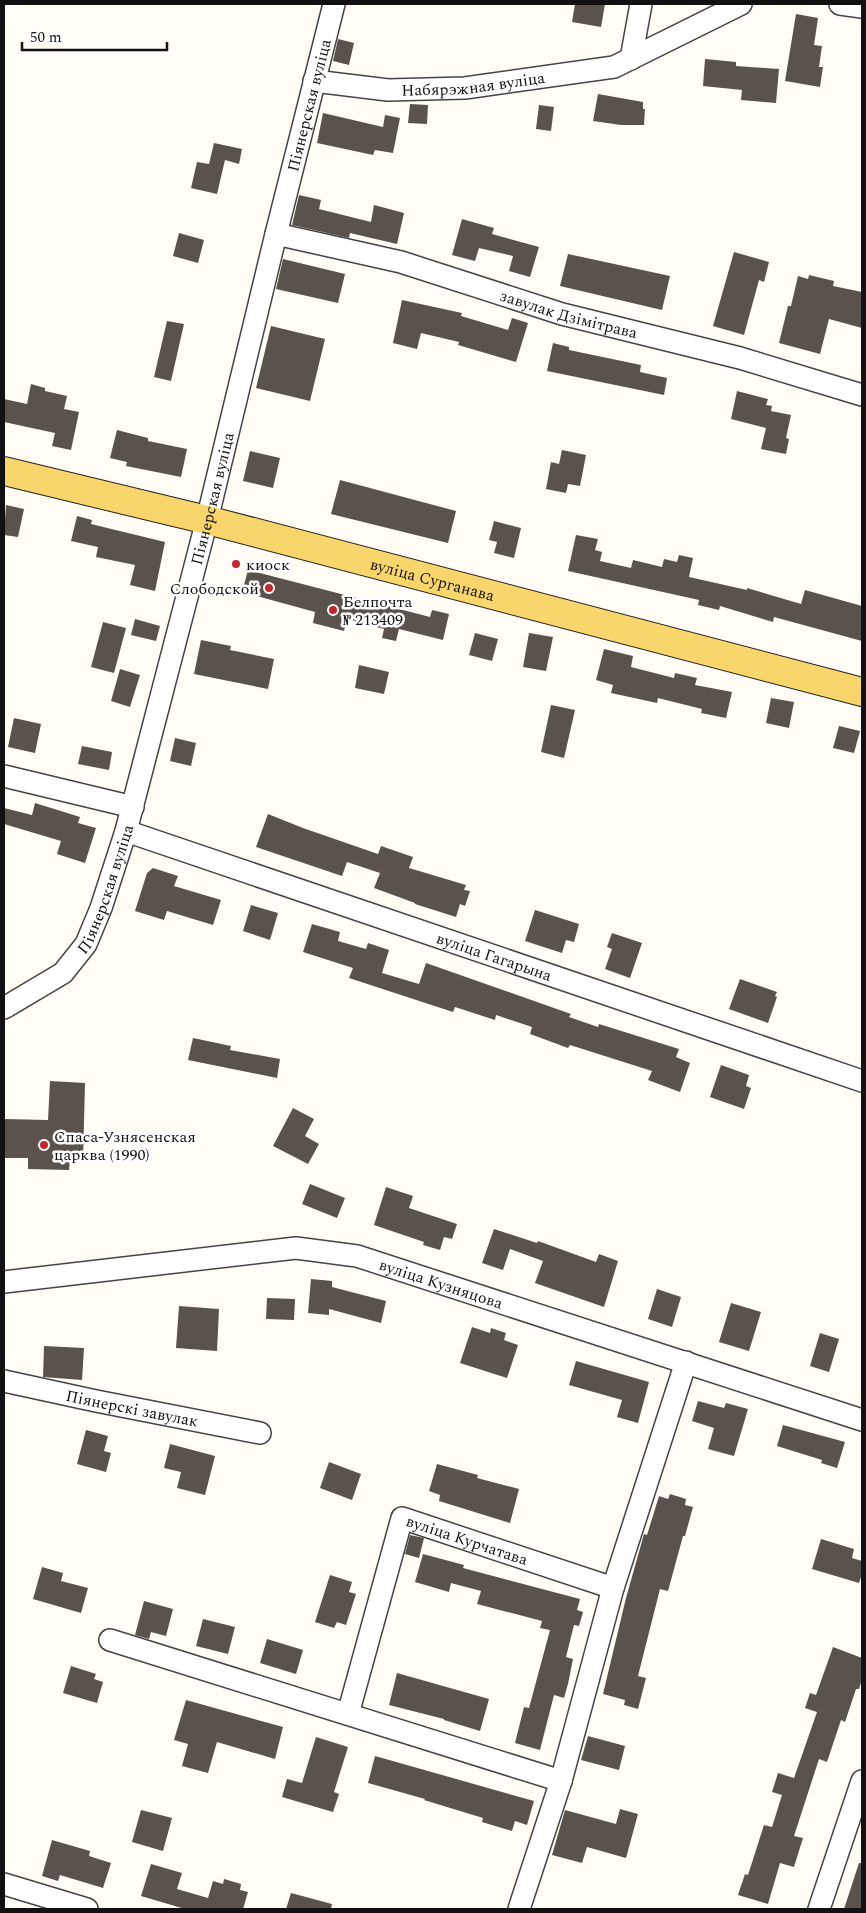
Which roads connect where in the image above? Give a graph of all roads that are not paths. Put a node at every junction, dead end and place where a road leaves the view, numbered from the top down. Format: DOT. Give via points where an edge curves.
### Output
graph roads {
  1 [pos="334,4"];
  2 [pos="641,4"];
  3 [pos="741,4"];
  4 [pos="840,4"];
  5 [pos="862,7"];
  6 [pos="631,59"];
  7 [pos="314,81"];
  8 [pos="276,234"];
  9 [pos="862,395"];
  10 [pos="4,471"];
  11 [pos="207,520"];
  12 [pos="862,692"];
  13 [pos="4,776"];
  14 [pos="133,807"];
  15 [pos="126,831"];
  16 [pos="4,1008"];
  17 [pos="862,1081"];
  18 [pos="4,1282"];
  19 [pos="686,1362"];
  20 [pos="4,1381"];
  21 [pos="862,1420"];
  22 [pos="260,1433"];
  23 [pos="613,1588"];
  24 [pos="110,1640"];
  25 [pos="348,1714"];
  26 [pos="862,1781"];
  27 [pos="561,1782"];
  28 [pos="4,1884"];
  29 [pos="87,1909"];
  30 [pos="519,1909"];
  31 [pos="819,1909"];
  1 -- 7 [label="street, Піянерская вуліца"];
  2 -- 6 [label="street"];
  3 -- 6 [label="street, Набярэжная вуліца"];
  4 -- 5 [label="street"];
  6 -- 7 [label="street, Набярэжная вуліца" via="614,68 465,88 388,90"];
  7 -- 8 [label="street, Піянерская вуліца"];
  8 -- 9 [label="street, завулак Дзімітрава" via="401,262 562,314 740,358"];
  8 -- 11 [label="street, Піянерская вуліца"];
  10 -- 11 [label="main road, вуліца Сурганава"];
  11 -- 12 [label="main road, вуліца Сурганава"];
  11 -- 14 [label="street, Піянерская вуліца"];
  13 -- 14 [label="street"];
  14 -- 15 [label="street, Піянерская вуліца"];
  15 -- 16 [label="street, Піянерская вуліца" via="86,944 63,973"];
  15 -- 17 [label="street, вуліца Гагарына"];
  18 -- 19 [label="street, вуліца Кузняцова" via="296,1248 358,1256"];
  19 -- 21 [label="street, вуліца Кузняцова"];
  19 -- 23 [label="street"];
  20 -- 22 [label="street, Піянерскі завулак"];
  23 -- 25 [label="street, вуліца Курчатава" via="402,1518"];
  23 -- 27 [label="street"];
  24 -- 25 [label="street"];
  25 -- 27 [label="street"];
  26 -- 31 [label="street"];
  27 -- 30 [label="street"];
  28 -- 29 [label="street"];
}
